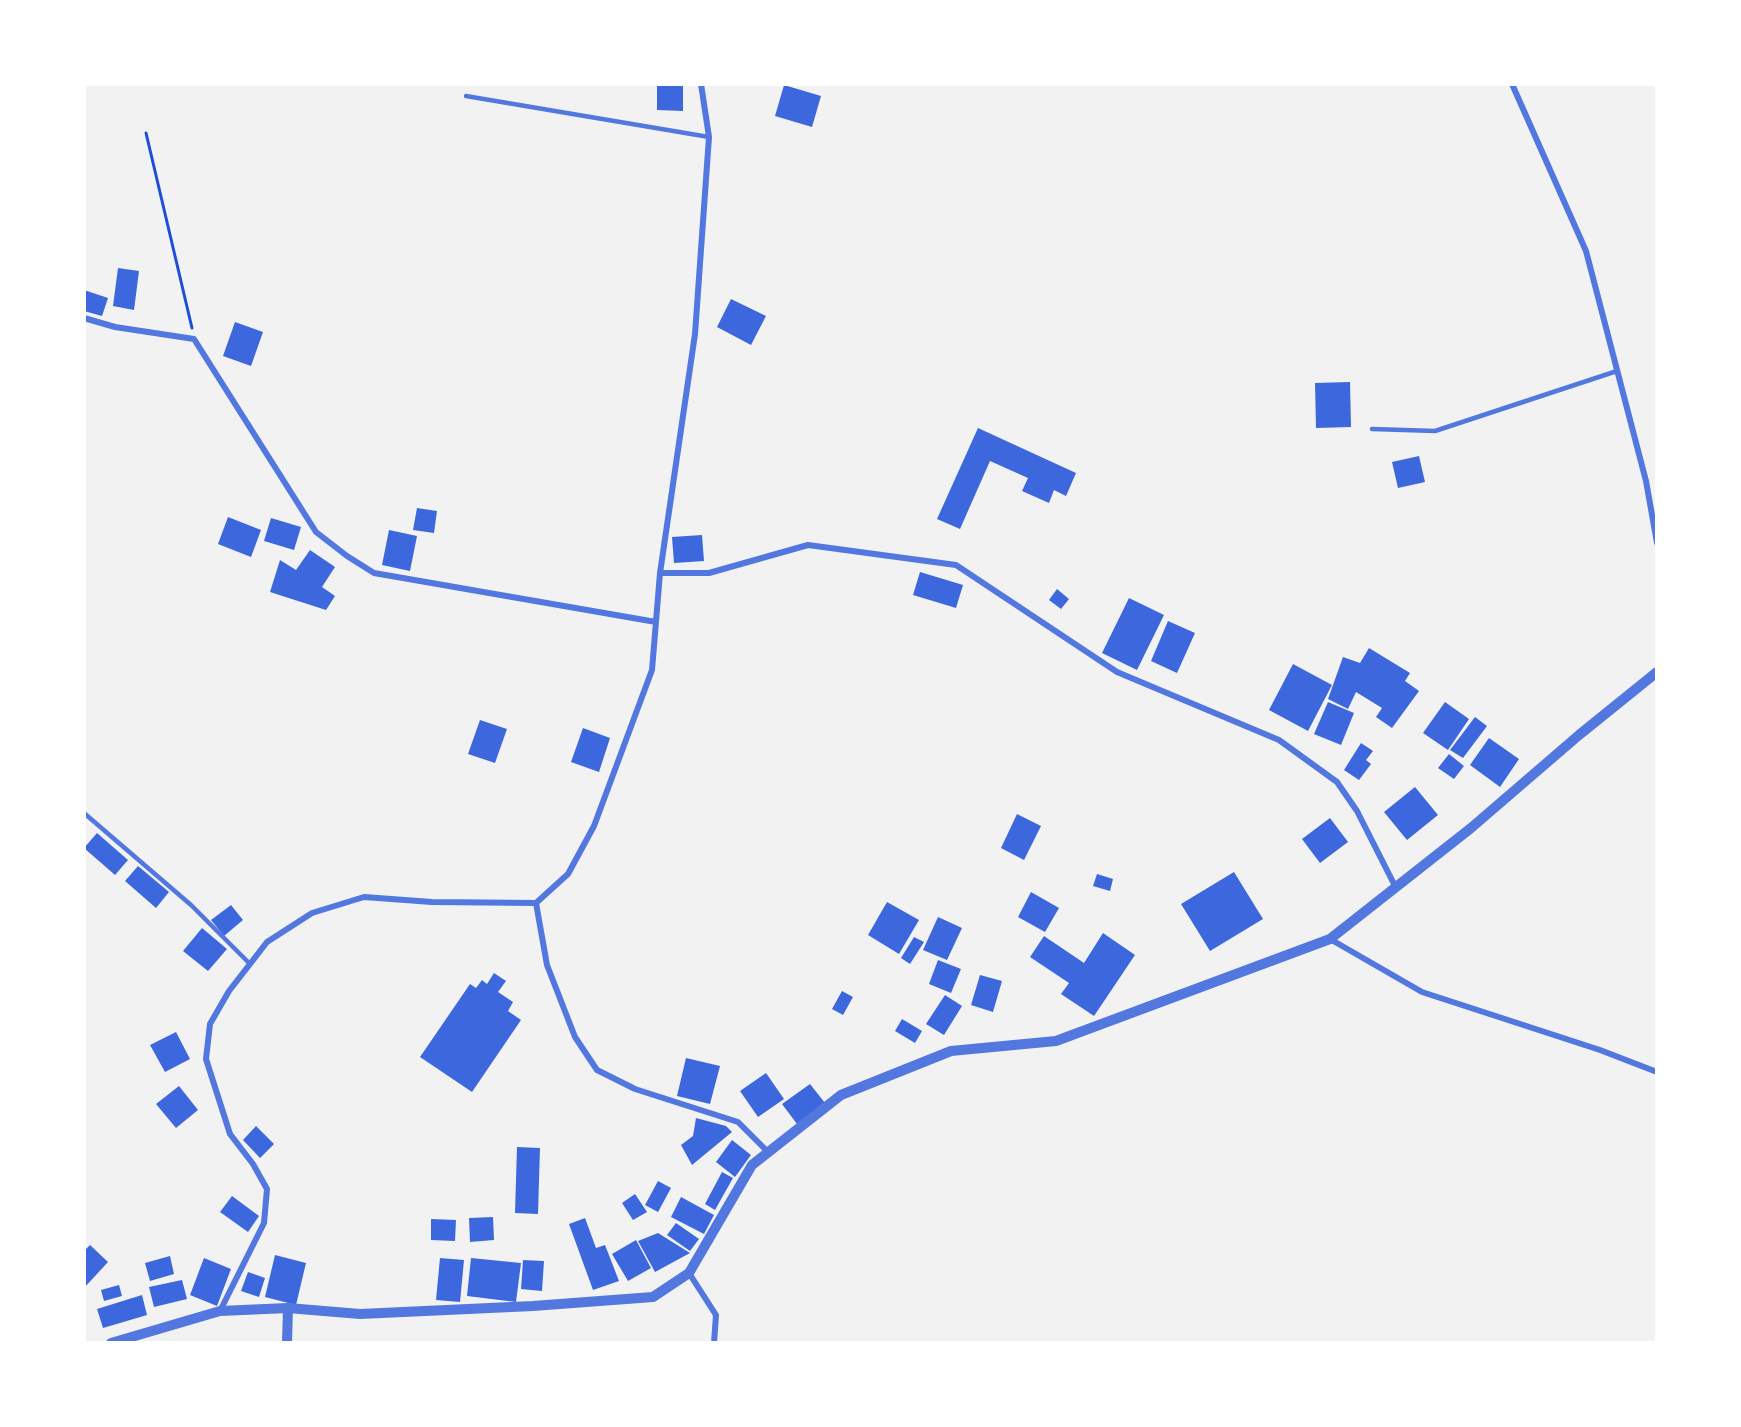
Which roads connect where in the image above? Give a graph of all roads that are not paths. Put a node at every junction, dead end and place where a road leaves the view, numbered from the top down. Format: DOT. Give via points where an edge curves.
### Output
graph roads {
  1 [pos="701,84"];
  2 [pos="1512,84"];
  3 [pos="466,96"];
  4 [pos="709,137"];
  5 [pos="84,318"];
  6 [pos="1617,371"];
  7 [pos="1372,429"];
  8 [pos="1657,543"];
  9 [pos="660,573"];
  10 [pos="656,622"];
  11 [pos="1657,672"];
  12 [pos="84,813"];
  13 [pos="1396,888"];
  14 [pos="536,903"];
  15 [pos="1330,939"];
  16 [pos="250,964"];
  17 [pos="1657,1072"];
  18 [pos="768,1152"];
  19 [pos="689,1273"];
  20 [pos="288,1308"];
  21 [pos="220,1311"];
  22 [pos="111,1343"];
  23 [pos="286,1343"];
  24 [pos="714,1343"];
  1 -- 4 [label="street"];
  2 -- 6 [label="street" via="1586,251"];
  3 -- 4 [label="lane"];
  4 -- 9 [label="street" via="695,334"];
  5 -- 10 [label="street" via="115,327 194,339 316,532 374,573"];
  6 -- 7 [label="lane" via="1435,431"];
  6 -- 8 [label="street" via="1646,481"];
  9 -- 10 [label="street"];
  9 -- 13 [label="street" via="709,573 808,545 956,565 1117,672 1279,740 1337,782 1357,811"];
  10 -- 14 [label="street" via="652,670 594,826 568,874"];
  11 -- 13 [label="street"];
  12 -- 16 [label="lane" via="191,905"];
  13 -- 15 [label="street"];
  14 -- 16 [label="street" via="364,897 312,913 267,942"];
  14 -- 18 [label="street" via="547,965 575,1037 597,1070 635,1089 738,1122"];
  15 -- 17 [label="street" via="1422,992"];
  15 -- 18 [label="street" via="1056,1041 951,1051 841,1095"];
  16 -- 21 [label="street" via="210,1024 206,1059 230,1134 267,1189 264,1223"];
  18 -- 19 [label="street" via="752,1165"];
  19 -- 20 [label="street" via="652,1297 360,1314"];
  19 -- 24 [label="street" via="716,1316"];
  20 -- 21 [label="street"];
  20 -- 23 [label="street"];
  21 -- 22 [label="street"];
}
